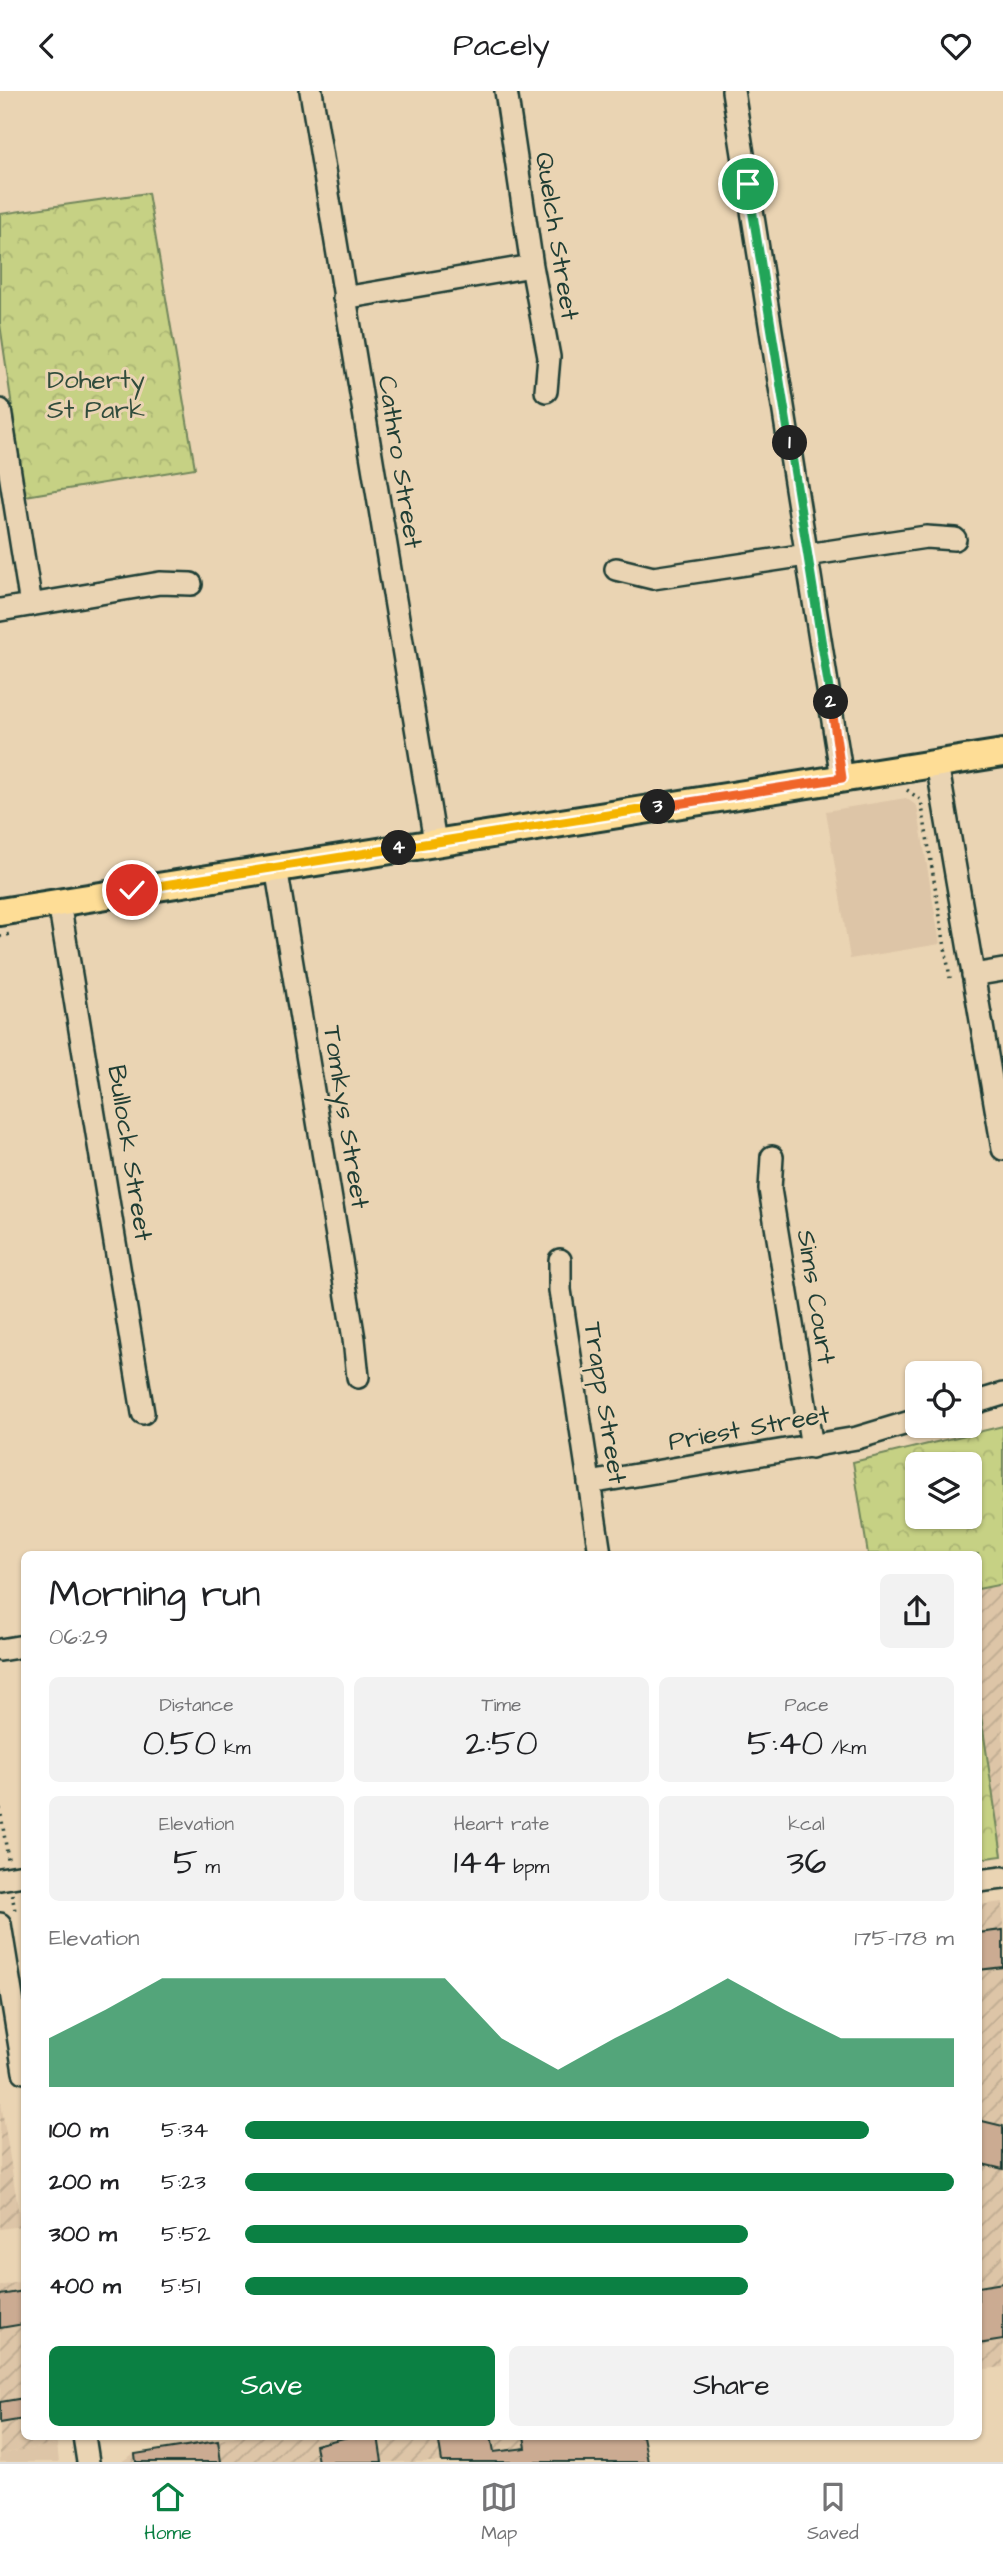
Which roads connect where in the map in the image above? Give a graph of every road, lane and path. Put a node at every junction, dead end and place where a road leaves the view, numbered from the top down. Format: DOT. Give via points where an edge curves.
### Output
graph roads {
  1 [pos="311,91"];
  2 [pos="506,91"];
  3 [pos="733,91"];
  4 [pos="532,266"];
  5 [pos="344,298"];
  6 [pos="546,391"];
  7 [pos="0,410"];
  8 [pos="955,539"];
  9 [pos="807,554"];
  10 [pos="616,569"];
  11 [pos="191,584"];
  12 [pos="31,605"];
  13 [pos="0,610"];
  14 [pos="1003,753"];
  15 [pos="937,764"];
  16 [pos="842,778"];
  17 [pos="908,790"];
  18 [pos="435,842"];
  19 [pos="276,867"];
  20 [pos="60,902"];
  21 [pos="0,912"];
  22 [pos="1003,970"];
  23 [pos="973,975"];
  24 [pos="950,978"];
  25 [pos="1003,1149"];
  26 [pos="772,1157"];
  27 [pos="560,1260"];
  28 [pos="358,1377"];
  29 [pos="1003,1394"];
  30 [pos="982,1400"];
  31 [pos="142,1413"];
  32 [pos="905,1424"];
  33 [pos="812,1447"];
  34 [pos="589,1483"];
  35 [pos="600,1551"];
  36 [pos="21,1646"];
  37 [pos="0,1650"];
  38 [pos="21,1876"];
  39 [pos="1003,1878"];
  40 [pos="0,1879"];
  41 [pos="982,1881"];
  42 [pos="0,1924"];
  43 [pos="21,2054"];
  44 [pos="87,2440"];
  45 [pos="88,2462"];
  1 -- 5 [label="street, Cathro Street"];
  2 -- 4 [label="street, Quelch Street"];
  3 -- 9 [label="street"];
  4 -- 5 [label="street"];
  4 -- 6 [label="street, Quelch Street" via="549,357"];
  5 -- 18 [label="street, Cathro Street"];
  7 -- 12 [label="street"];
  8 -- 9 [label="street" via="926,537"];
  9 -- 10 [label="street" via="653,578"];
  9 -- 16 [label="street"];
  11 -- 12 [label="street" via="160,583"];
  12 -- 13 [label="street"];
  14 -- 15 [label="main road"];
  15 -- 16 [label="main road"];
  15 -- 23 [label="street"];
  16 -- 18 [label="main road"];
  17 -- 24 [label="path" via="921,800"];
  18 -- 19 [label="main road"];
  19 -- 20 [label="main road"];
  19 -- 28 [label="street, Tomkys Street"];
  20 -- 21 [label="main road"];
  20 -- 31 [label="street, Bullock Street"];
  22 -- 23 [label="street"];
  23 -- 25 [label="street"];
  26 -- 33 [label="street, Sims Court" via="770,1189"];
  27 -- 34 [label="street, Trapp Street" via="560,1290"];
  29 -- 30 [label="street"];
  32 -- 33 [label="street, Priest Street"];
  33 -- 34 [label="street, Priest Street"];
  34 -- 35 [label="street, Trapp Street"];
  36 -- 37 [label="street"];
  38 -- 40 [label="street"];
  39 -- 41 [label="street"];
  42 -- 43 [label="street"];
  44 -- 45 [label="street"];
}
